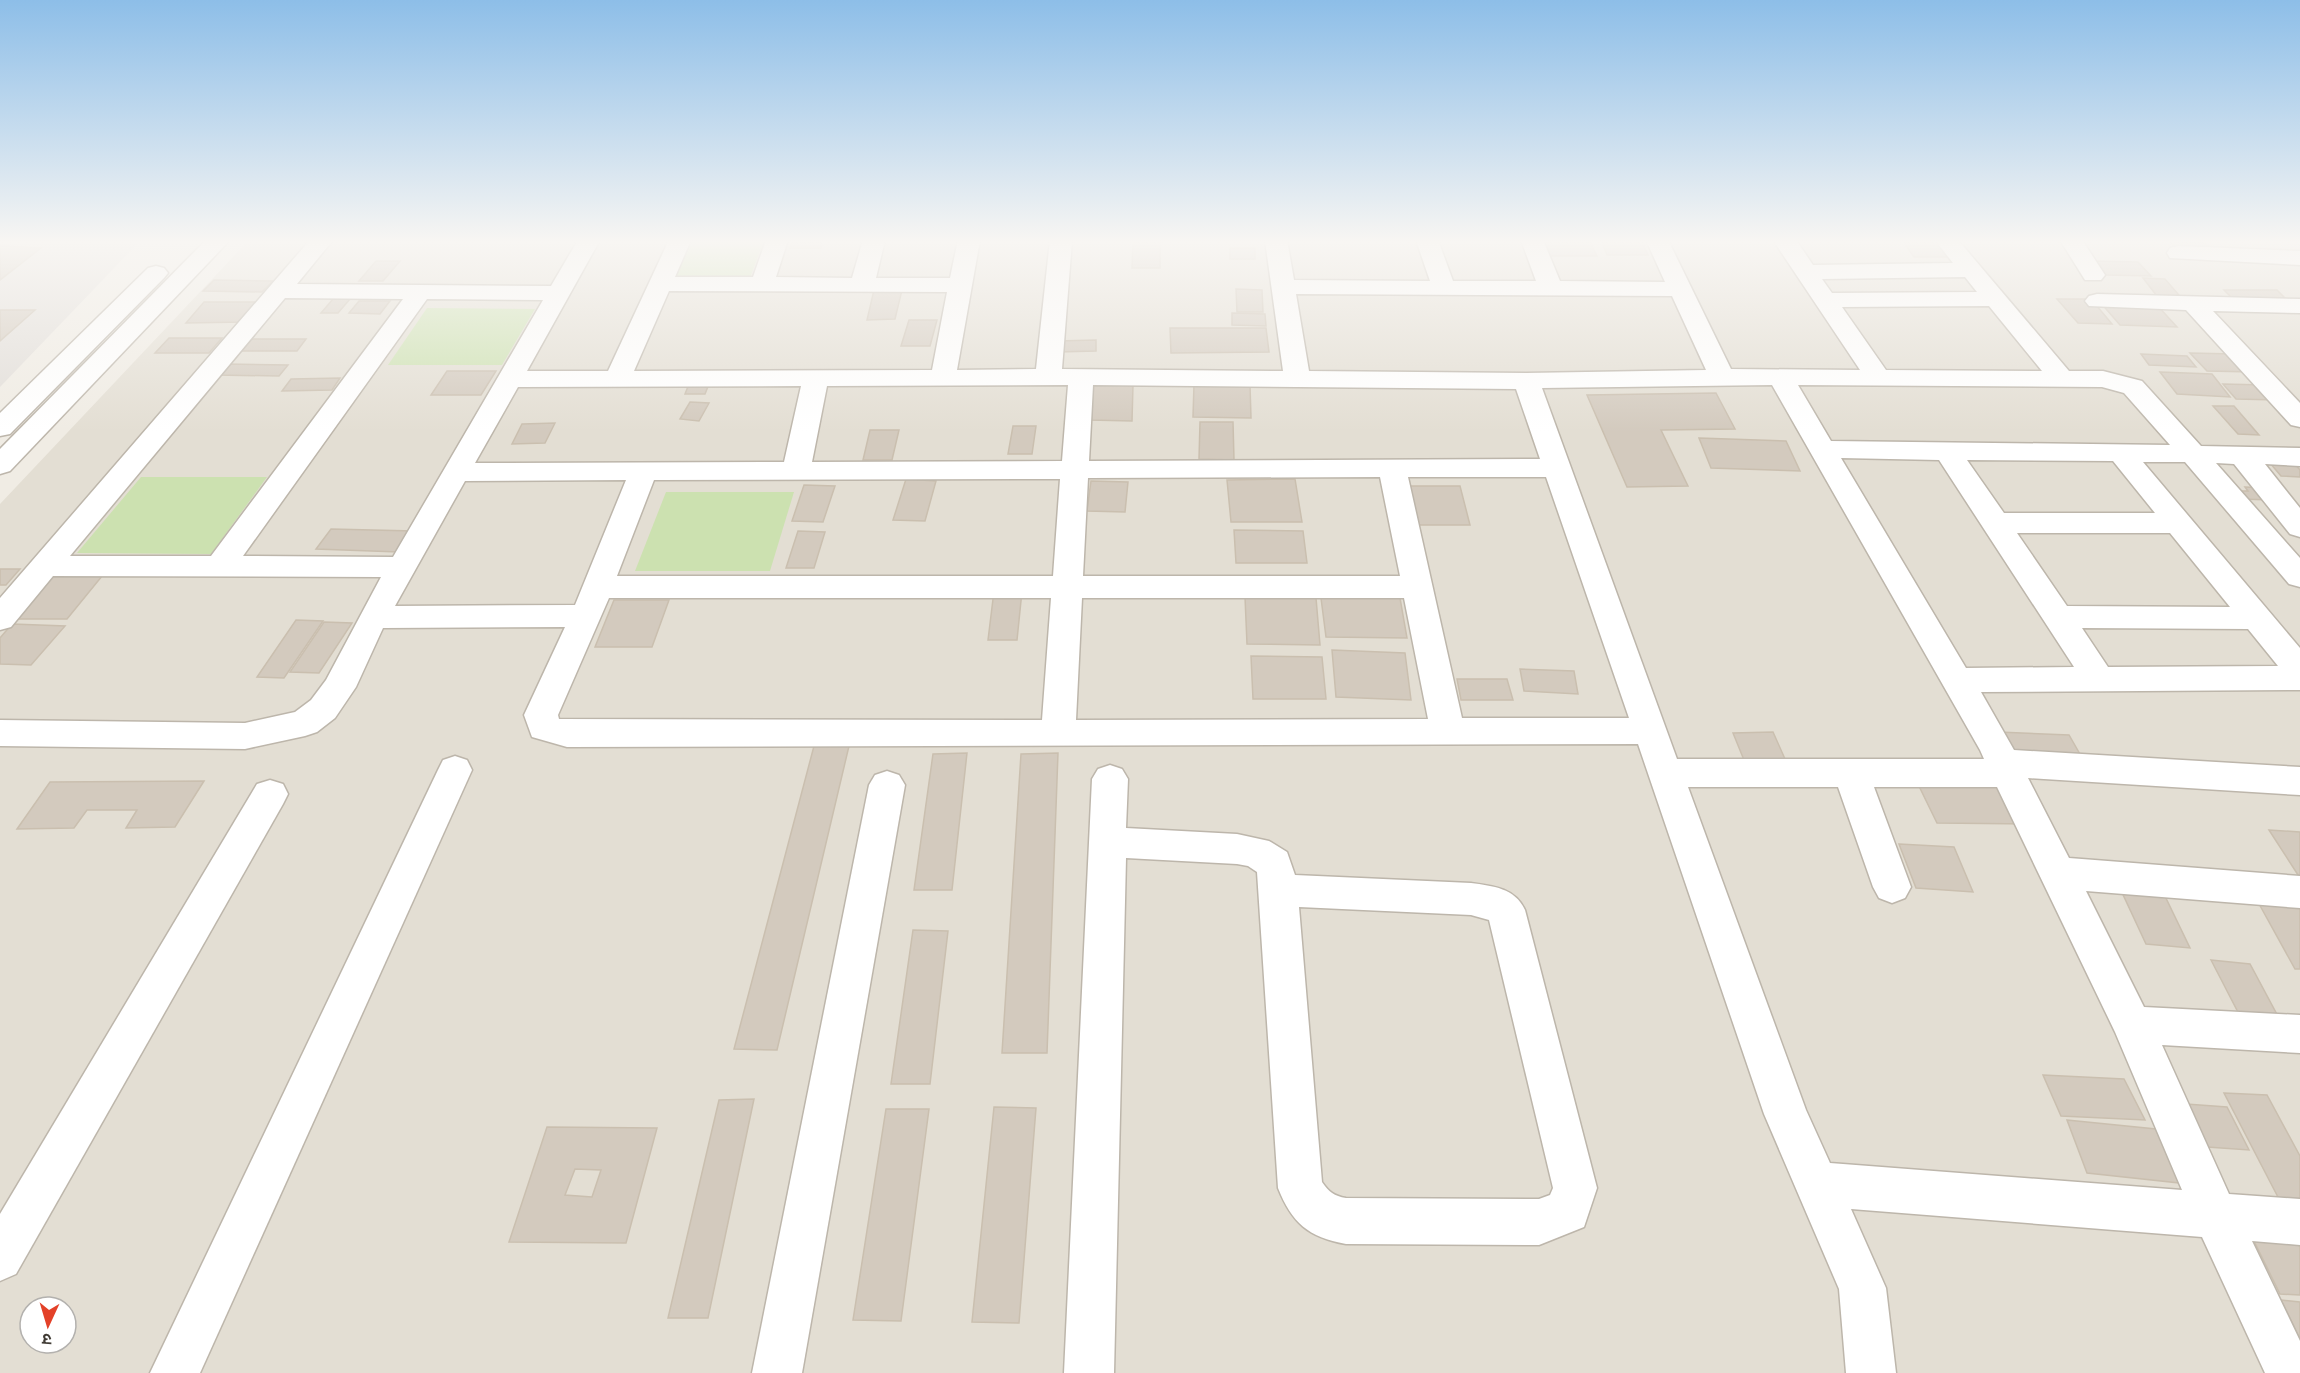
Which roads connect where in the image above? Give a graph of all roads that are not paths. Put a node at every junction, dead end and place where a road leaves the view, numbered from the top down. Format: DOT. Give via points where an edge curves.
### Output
graph roads {
  1 [pos="125,304"];
  2 [pos="157,304"];
  3 [pos="268,304"];
  4 [pos="411,304"];
  5 [pos="553,304"];
  6 [pos="651,304"];
  7 [pos="956,304"];
  8 [pos="1055,304"];
  9 [pos="1285,304"];
  10 [pos="1689,304"];
  11 [pos="1828,304"];
  12 [pos="2000,304"];
  13 [pos="2193,304"];
  14 [pos="2231,304"];
  15 [pos="2300,306"];
  16 [pos="1722,376"];
  17 [pos="943,377"];
  18 [pos="1048,377"];
  19 [pos="1081,377"];
  20 [pos="1780,377"];
  21 [pos="618,378"];
  22 [pos="816,378"];
  23 [pos="1878,378"];
  24 [pos="509,379"];
  25 [pos="1297,379"];
  26 [pos="2062,379"];
  27 [pos="1526,381"];
  28 [pos="2296,410"];
  29 [pos="0,428"];
  30 [pos="1821,449"];
  31 [pos="2119,451"];
  32 [pos="1948,452"];
  33 [pos="2191,453"];
  34 [pos="2242,455"];
  35 [pos="2300,457"];
  36 [pos="0,465"];
  37 [pos="1555,468"];
  38 [pos="1392,469"];
  39 [pos="1075,470"];
  40 [pos="644,471"];
  41 [pos="796,471"];
  42 [pos="456,472"];
  43 [pos="1997,523"];
  44 [pos="2179,523"];
  45 [pos="2300,527"];
  46 [pos="45,566"];
  47 [pos="220,566"];
  48 [pos="402,567"];
  49 [pos="2300,577"];
  50 [pos="1068,587"];
  51 [pos="1417,587"];
  52 [pos="592,601"];
  53 [pos="373,617"];
  54 [pos="2058,617"];
  55 [pos="2257,618"];
  56 [pos="0,619"];
  57 [pos="2300,670"];
  58 [pos="2300,678"];
  59 [pos="2099,679"];
  60 [pos="1958,680"];
  61 [pos="1058,730"];
  62 [pos="1649,731"];
  63 [pos="1448,733"];
  64 [pos="0,734"];
  65 [pos="2005,768"];
  66 [pos="455,770"];
  67 [pos="1666,773"];
  68 [pos="1851,773"];
  69 [pos="1110,779"];
  70 [pos="2300,781"];
  71 [pos="887,785"];
  72 [pos="270,794"];
  73 [pos="1108,842"];
  74 [pos="2055,873"];
  75 [pos="1892,887"];
  76 [pos="1279,890"];
  77 [pos="2300,892"];
  78 [pos="2132,1025"];
  79 [pos="2300,1034"];
  80 [pos="1817,1184"];
  81 [pos="2216,1217"];
  82 [pos="2300,1222"];
  83 [pos="0,1258"];
  84 [pos="175,1373"];
  85 [pos="777,1373"];
  86 [pos="1089,1373"];
  87 [pos="1871,1373"];
  88 [pos="2290,1373"];
  1 -- 29 [label="street"];
  2 -- 36 [label="street"];
  3 -- 46 [label="street"];
  4 -- 47 [label="street"];
  5 -- 24 [label="street"];
  6 -- 21 [label="street"];
  7 -- 17 [label="street"];
  8 -- 18 [label="street"];
  9 -- 25 [label="street"];
  10 -- 16 [label="street"];
  11 -- 23 [label="street"];
  12 -- 26 [label="street"];
  13 -- 28 [label="street"];
  14 -- 15 [label="street"];
  16 -- 20 [label="street"];
  16 -- 27 [label="street"];
  17 -- 18 [label="street"];
  17 -- 22 [label="street"];
  18 -- 19 [label="street"];
  19 -- 25 [label="street"];
  19 -- 39 [label="street"];
  20 -- 23 [label="street"];
  20 -- 30 [label="street"];
  21 -- 22 [label="street"];
  21 -- 24 [label="street"];
  22 -- 41 [label="street"];
  23 -- 26 [label="street"];
  24 -- 42 [label="street"];
  25 -- 27 [label="street"];
  26 -- 33 [label="street" via="2103,379 2133,387"];
  27 -- 37 [label="street"];
  30 -- 32 [label="street"];
  30 -- 60 [label="street"];
  31 -- 32 [label="street"];
  31 -- 33 [label="street"];
  31 -- 44 [label="street"];
  32 -- 43 [label="street"];
  33 -- 34 [label="street"];
  33 -- 49 [label="street"];
  34 -- 35 [label="street"];
  34 -- 45 [label="street"];
  37 -- 38 [label="street"];
  37 -- 62 [label="street"];
  38 -- 39 [label="street"];
  38 -- 51 [label="street"];
  39 -- 41 [label="street"];
  39 -- 50 [label="street"];
  40 -- 41 [label="street"];
  40 -- 42 [label="street"];
  40 -- 52 [label="street"];
  42 -- 48 [label="street"];
  43 -- 44 [label="street"];
  43 -- 54 [label="street"];
  44 -- 55 [label="street"];
  46 -- 47 [label="street"];
  46 -- 56 [label="street"];
  47 -- 48 [label="street"];
  48 -- 53 [label="street"];
  50 -- 51 [label="street"];
  50 -- 52 [label="street"];
  50 -- 61 [label="street"];
  51 -- 63 [label="street"];
  52 -- 53 [label="street"];
  52 -- 61 [label="street" via="541,715 544,728 567,734"];
  53 -- 64 [label="street" via="339,687 323,709 306,723 245,736"];
  54 -- 55 [label="street"];
  54 -- 59 [label="street"];
  55 -- 57 [label="street"];
  58 -- 59 [label="street"];
  59 -- 60 [label="street"];
  60 -- 65 [label="street"];
  61 -- 63 [label="street"];
  62 -- 63 [label="street"];
  62 -- 67 [label="street"];
  65 -- 68 [label="street"];
  65 -- 70 [label="street"];
  65 -- 74 [label="street"];
  66 -- 84 [label="street"];
  67 -- 68 [label="street"];
  67 -- 80 [label="street" via="1786,1114"];
  68 -- 75 [label="street"];
  69 -- 73 [label="street"];
  71 -- 85 [label="street"];
  72 -- 83 [label="street"];
  73 -- 76 [label="street" via="1256,852 1274,863"];
  73 -- 86 [label="street"];
  74 -- 77 [label="street"];
  74 -- 78 [label="street"];
  76 -- 76 [label="street" via="1472,899 1493,902 1506,910 1575,1188 1568,1211 1539,1222 1346,1221 1326,1218 1309,1204 1300,1188"];
  78 -- 79 [label="street"];
  78 -- 81 [label="street"];
  80 -- 81 [label="street"];
  80 -- 87 [label="street" via="1863,1288"];
  81 -- 82 [label="street"];
  81 -- 88 [label="street"];
}
